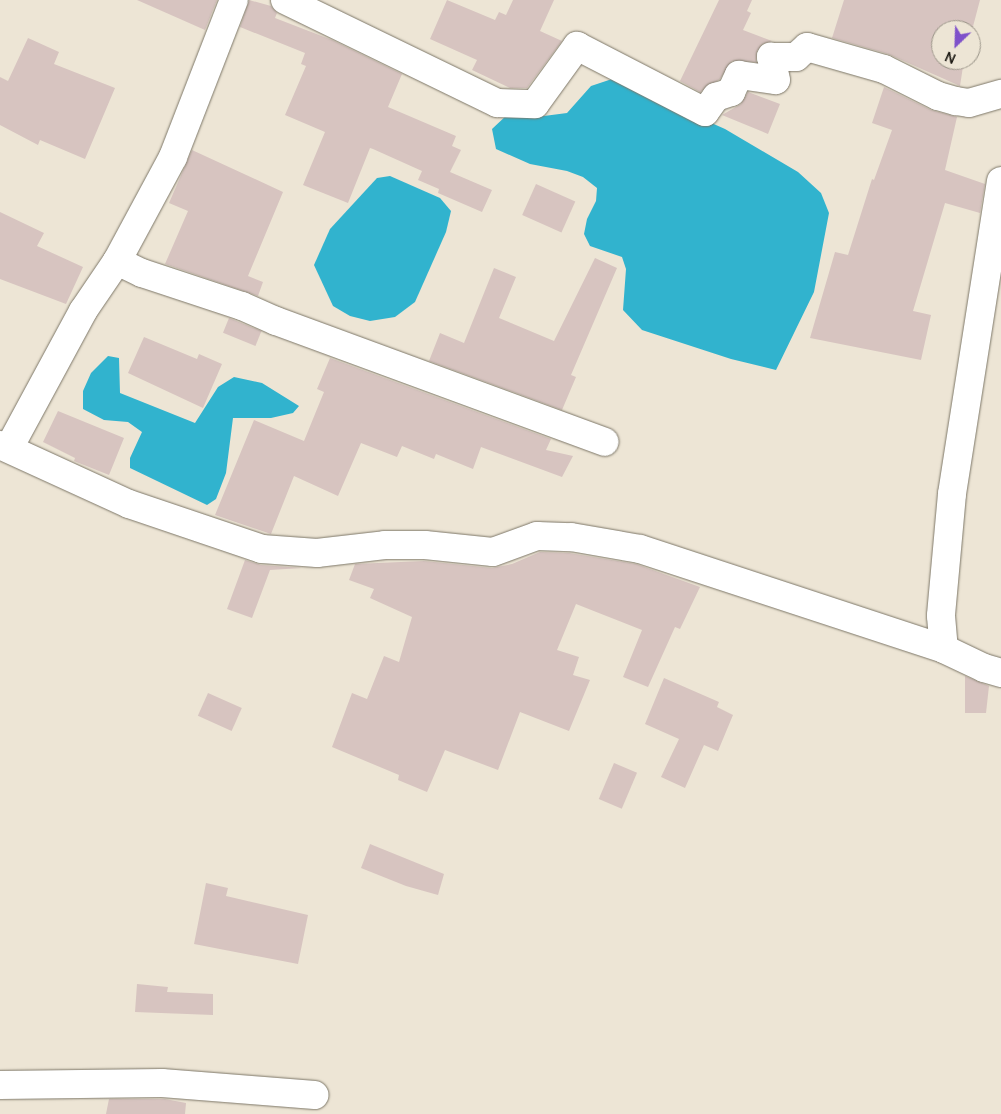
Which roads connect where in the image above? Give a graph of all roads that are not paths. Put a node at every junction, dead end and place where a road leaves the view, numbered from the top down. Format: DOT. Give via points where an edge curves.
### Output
graph roads {
  1 [pos="234,0"];
  2 [pos="285,0"];
  3 [pos="1001,94"];
  4 [pos="1001,181"];
  5 [pos="117,261"];
  6 [pos="604,442"];
  7 [pos="5,446"];
  8 [pos="944,649"];
  9 [pos="1001,672"];
  10 [pos="0,1085"];
  11 [pos="315,1095"];
  1 -- 5 [label="street" via="173,157"];
  2 -- 3 [label="street" via="497,104 535,104 578,46 704,112 716,97 731,92 739,75 776,80 771,57 796,57 807,47 884,69 938,96 956,101 969,103"];
  4 -- 8 [label="street" via="952,494 941,616"];
  5 -- 6 [label="street" via="142,273 242,306"];
  5 -- 7 [label="street" via="83,311"];
  7 -- 8 [label="street" via="129,504 262,549 317,553 425,544 494,552 537,536 571,537 640,549"];
  8 -- 9 [label="street" via="984,668"];
  10 -- 11 [label="street" via="162,1083"];
}
